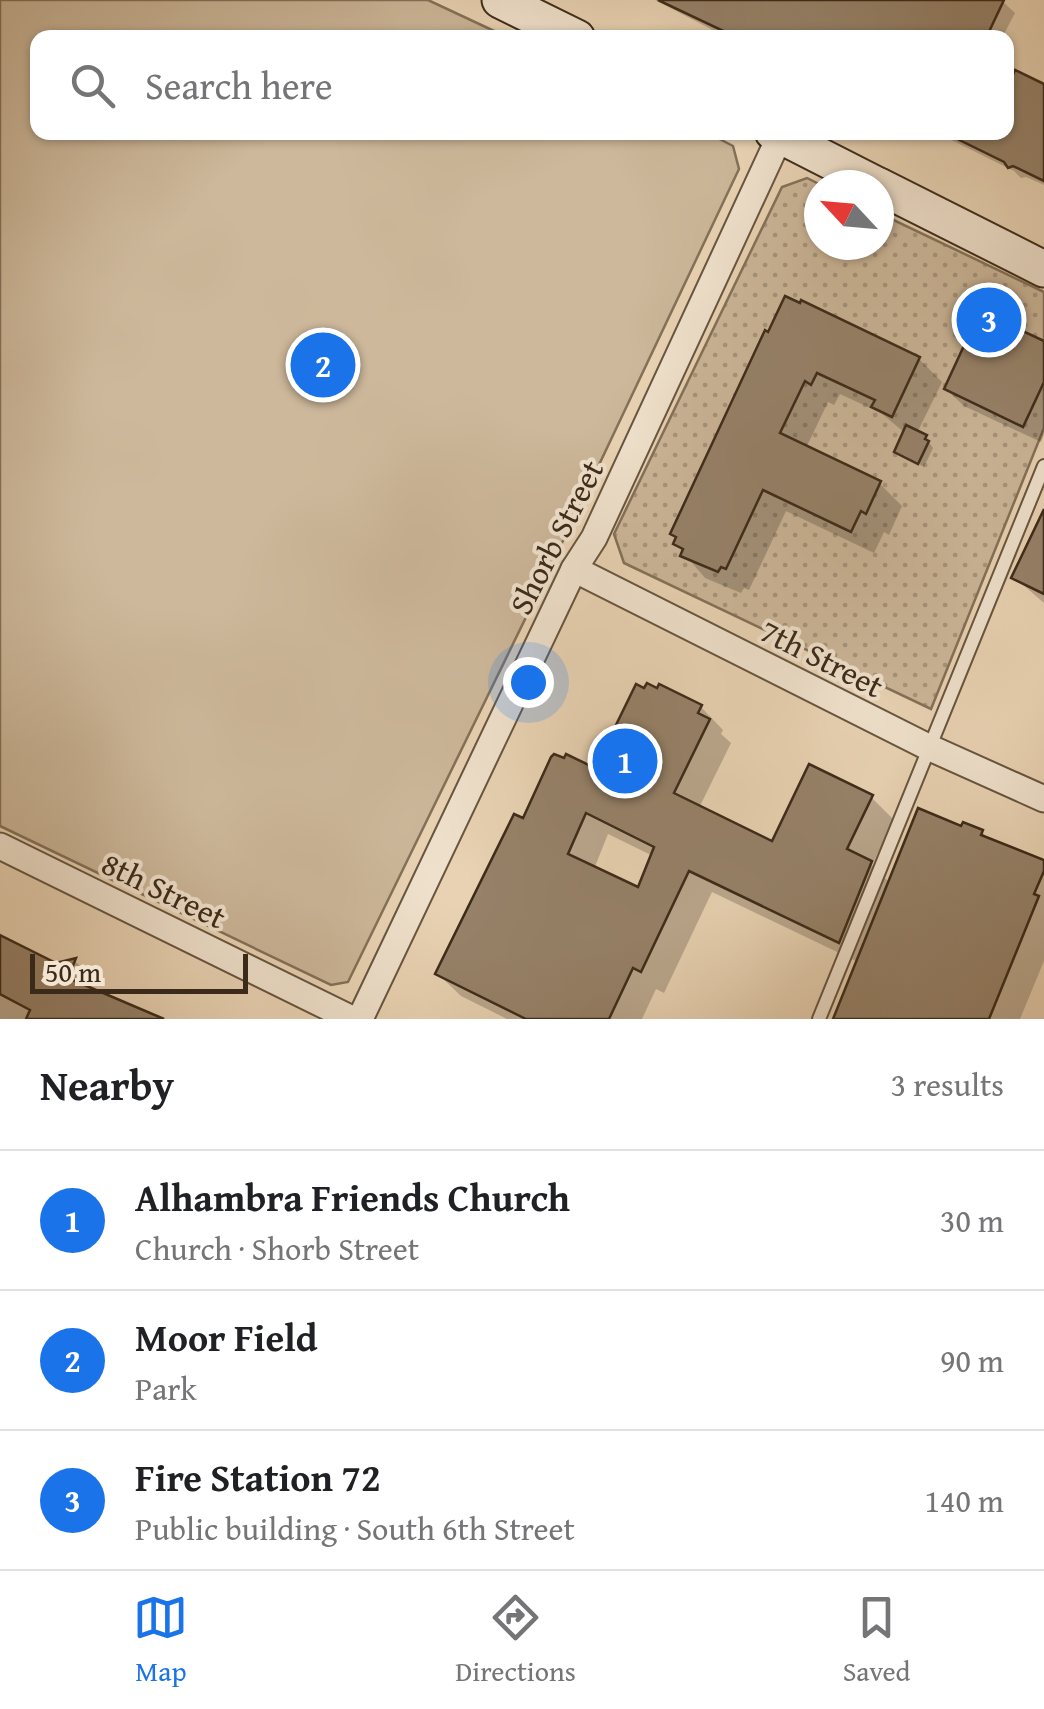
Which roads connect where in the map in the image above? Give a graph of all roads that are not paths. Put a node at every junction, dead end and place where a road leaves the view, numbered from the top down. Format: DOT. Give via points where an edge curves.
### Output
graph roads {
  1 [pos="500,0"];
  2 [pos="561,30"];
  3 [pos="774,140"];
  4 [pos="789,140"];
  5 [pos="847,170"];
  6 [pos="894,194"];
  7 [pos="1044,269"];
  8 [pos="1043,473"];
  9 [pos="574,569"];
  10 [pos="928,748"];
  11 [pos="1044,798"];
  12 [pos="0,846"];
  13 [pos="352,1019"];
  14 [pos="360,1019"];
  15 [pos="819,1019"];
  1 -- 2 [label="street"];
  3 -- 9 [label="street, Shorb Street" via="611,502"];
  4 -- 5 [label="street"];
  6 -- 7 [label="street"];
  8 -- 10 [label="lane"];
  9 -- 10 [label="street, 7th Street"];
  9 -- 14 [label="street, Shorb Street"];
  10 -- 11 [label="street, 7th Street"];
  10 -- 15 [label="lane"];
  12 -- 13 [label="street, 8th Street"];
}
